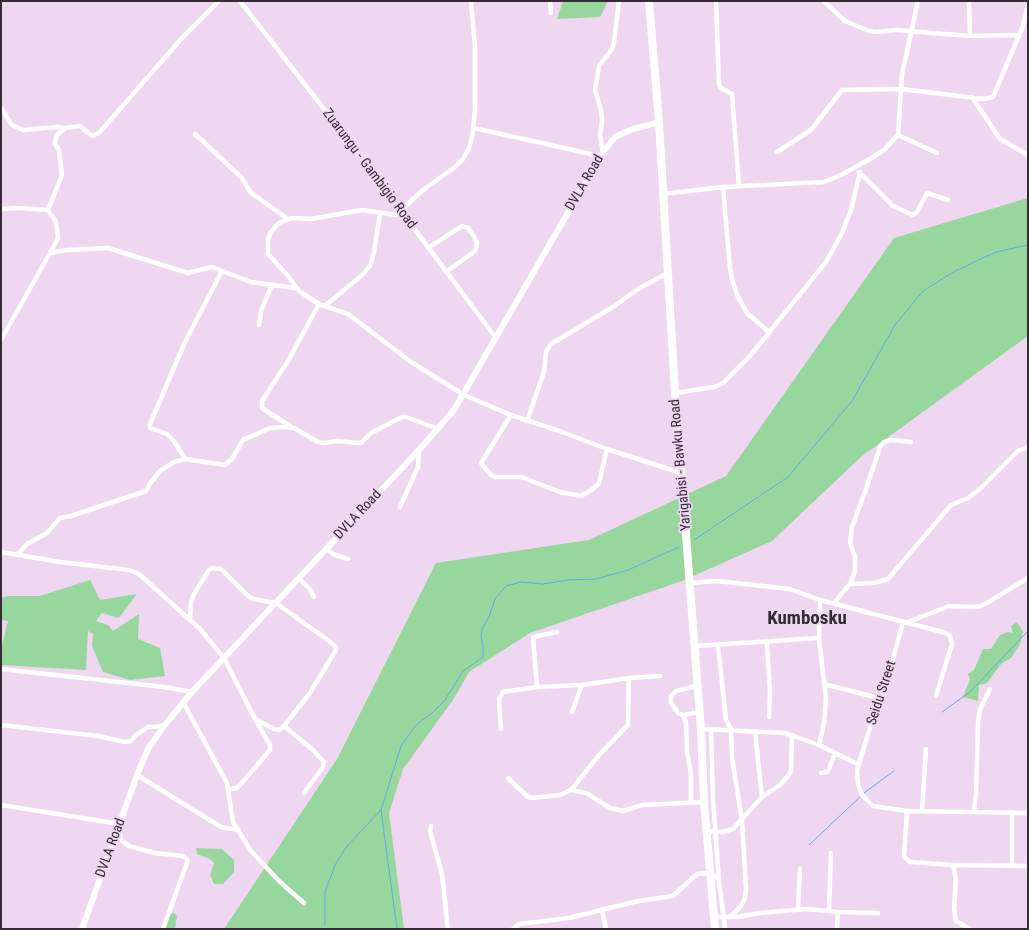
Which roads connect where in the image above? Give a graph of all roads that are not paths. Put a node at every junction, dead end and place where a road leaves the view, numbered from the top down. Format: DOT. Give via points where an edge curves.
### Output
graph roads {
  1 [pos="219,1"];
  2 [pos="240,1"];
  3 [pos="471,1"];
  4 [pos="550,1"];
  5 [pos="619,1"];
  6 [pos="649,1"];
  7 [pos="716,1"];
  8 [pos="824,1"];
  9 [pos="918,1"];
  10 [pos="969,1"];
  11 [pos="1028,5"];
  12 [pos="551,13"];
  13 [pos="1025,26"];
  14 [pos="910,32"];
  15 [pos="1018,35"];
  16 [pos="970,36"];
  17 [pos="901,89"];
  18 [pos="972,97"];
  19 [pos="1,108"];
  20 [pos="659,122"];
  21 [pos="65,128"];
  22 [pos="474,128"];
  23 [pos="196,134"];
  24 [pos="898,135"];
  25 [pos="777,152"];
  26 [pos="937,153"];
  27 [pos="601,154"];
  28 [pos="1028,155"];
  29 [pos="855,168"];
  30 [pos="860,172"];
  31 [pos="739,186"];
  32 [pos="723,187"];
  33 [pos="663,194"];
  34 [pos="948,200"];
  35 [pos="1,209"];
  36 [pos="48,210"];
  37 [pos="400,211"];
  38 [pos="380,213"];
  39 [pos="288,219"];
  40 [pos="428,248"];
  41 [pos="50,253"];
  42 [pos="222,271"];
  43 [pos="446,272"];
  44 [pos="668,274"];
  45 [pos="272,285"];
  46 [pos="295,288"];
  47 [pos="319,304"];
  48 [pos="326,306"];
  49 [pos="259,325"];
  50 [pos="769,332"];
  51 [pos="496,338"];
  52 [pos="1,340"];
  53 [pos="675,393"];
  54 [pos="464,395"];
  55 [pos="511,415"];
  56 [pos="527,421"];
  57 [pos="294,428"];
  58 [pos="438,429"];
  59 [pos="911,442"];
  60 [pos="1028,447"];
  61 [pos="607,449"];
  62 [pos="419,450"];
  63 [pos="185,459"];
  64 [pos="681,473"];
  65 [pos="400,507"];
  66 [pos="326,549"];
  67 [pos="1,552"];
  68 [pos="16,555"];
  69 [pos="348,560"];
  70 [pos="1028,578"];
  71 [pos="299,579"];
  72 [pos="691,583"];
  73 [pos="850,584"];
  74 [pos="314,597"];
  75 [pos="820,600"];
  76 [pos="276,603"];
  77 [pos="834,603"];
  78 [pos="190,620"];
  79 [pos="905,622"];
  80 [pos="557,632"];
  81 [pos="819,638"];
  82 [pos="767,643"];
  83 [pos="718,645"];
  84 [pos="695,646"];
  85 [pos="224,658"];
  86 [pos="1,669"];
  87 [pos="660,676"];
  88 [pos="629,678"];
  89 [pos="582,684"];
  90 [pos="824,684"];
  91 [pos="698,686"];
  92 [pos="537,687"];
  93 [pos="990,689"];
  94 [pos="192,692"];
  95 [pos="936,696"];
  96 [pos="882,699"];
  97 [pos="184,702"];
  98 [pos="572,712"];
  99 [pos="700,712"];
  100 [pos="683,716"];
  101 [pos="769,717"];
  102 [pos="255,719"];
  103 [pos="1,725"];
  104 [pos="164,726"];
  105 [pos="284,726"];
  106 [pos="501,728"];
  107 [pos="702,729"];
  108 [pos="711,729"];
  109 [pos="731,729"];
  110 [pos="755,731"];
  111 [pos="792,735"];
  112 [pos="819,745"];
  113 [pos="926,750"];
  114 [pos="835,753"];
  115 [pos="859,765"];
  116 [pos="821,773"];
  117 [pos="137,775"];
  118 [pos="508,778"];
  119 [pos="229,790"];
  120 [pos="571,790"];
  121 [pos="304,793"];
  122 [pos="762,797"];
  123 [pos="691,802"];
  124 [pos="704,802"];
  125 [pos="1,805"];
  126 [pos="907,811"];
  127 [pos="922,811"];
  128 [pos="974,811"];
  129 [pos="1012,812"];
  130 [pos="1028,812"];
  131 [pos="742,820"];
  132 [pos="120,824"];
  133 [pos="431,826"];
  134 [pos="239,830"];
  135 [pos="707,831"];
  136 [pos="716,832"];
  137 [pos="831,853"];
  138 [pos="954,865"];
  139 [pos="1012,866"];
  140 [pos="1028,866"];
  141 [pos="800,869"];
  142 [pos="709,873"];
  143 [pos="720,881"];
  144 [pos="304,903"];
  145 [pos="798,909"];
  146 [pos="602,910"];
  147 [pos="830,910"];
  148 [pos="838,912"];
  149 [pos="878,913"];
  150 [pos="714,917"];
  151 [pos="724,917"];
  152 [pos="730,917"];
  153 [pos="82,929"];
  154 [pos="163,929"];
  155 [pos="448,929"];
  156 [pos="513,929"];
  157 [pos="606,929"];
  158 [pos="715,929"];
  159 [pos="725,929"];
  160 [pos="837,929"];
  161 [pos="970,929"];
  1 -- 21 [label="street" via="99,133 92,136 80,126"];
  2 -- 37 [label="street, Zuarungu - Gambigio Road"];
  3 -- 22 [label="street" via="475,48"];
  4 -- 12 [label="street"];
  5 -- 27 [label="street" via="614,42 599,66 595,90 601,110"];
  6 -- 20 [label="highway, Yarigabisi - Bawku Road"];
  7 -- 31 [label="street" via="719,85 732,94"];
  8 -- 14 [label="street" via="854,26 877,32"];
  9 -- 14 [label="street"];
  10 -- 16 [label="street"];
  11 -- 13 [label="street"];
  13 -- 15 [label="street"];
  14 -- 16 [label="street"];
  14 -- 17 [label="street"];
  15 -- 16 [label="street"];
  15 -- 18 [label="street" via="994,94 990,98"];
  17 -- 18 [label="street"];
  17 -- 24 [label="street"];
  17 -- 25 [label="street" via="842,90 811,130"];
  18 -- 28 [label="street" via="1000,139"];
  19 -- 21 [label="street" via="12,125 23,130"];
  20 -- 27 [label="street, DVLA Road" via="615,138"];
  20 -- 33 [label="highway, Yarigabisi - Bawku Road"];
  21 -- 36 [label="street" via="55,139 62,175"];
  22 -- 27 [label="street"];
  22 -- 37 [label="street" via="463,158"];
  23 -- 39 [label="street" via="242,178 250,192"];
  24 -- 26 [label="street"];
  24 -- 29 [label="street" via="884,150"];
  27 -- 51 [label="street, DVLA Road"];
  29 -- 30 [label="street"];
  29 -- 31 [label="street" via="824,182"];
  30 -- 34 [label="street" via="893,206 913,215 927,193"];
  30 -- 50 [label="street" via="851,210 826,262"];
  31 -- 32 [label="street"];
  32 -- 33 [label="street"];
  32 -- 50 [label="street" via="733,283 747,313"];
  33 -- 44 [label="highway, Yarigabisi - Bawku Road"];
  35 -- 36 [label="street"];
  36 -- 41 [label="street" via="56,222 58,238"];
  37 -- 38 [label="street" via="394,215"];
  37 -- 40 [label="street, Zuarungu - Gambigio Road"];
  38 -- 39 [label="street" via="362,210 311,219"];
  38 -- 48 [label="street" via="370,266"];
  39 -- 46 [label="street" via="271,232 267,248 268,254"];
  40 -- 43 [label="street, Zuarungu - Gambigio Road"];
  40 -- 43 [label="street" via="462,226 468,228 477,244 475,251"];
  41 -- 42 [label="street" via="108,248 188,273 212,268"];
  41 -- 52 [label="street"];
  42 -- 45 [label="street" via="251,282"];
  42 -- 63 [label="street" via="185,342 150,424 150,428 167,434 174,441"];
  43 -- 51 [label="street, Zuarungu - Gambigio Road"];
  44 -- 53 [label="highway, Yarigabisi - Bawku Road"];
  44 -- 56 [label="street" via="638,289 551,344"];
  45 -- 46 [label="street"];
  45 -- 49 [label="street"];
  46 -- 47 [label="street"];
  47 -- 48 [label="street"];
  47 -- 57 [label="street" via="261,405"];
  48 -- 54 [label="street" via="348,314 411,362"];
  50 -- 53 [label="street" via="723,383"];
  51 -- 54 [label="street, DVLA Road"];
  53 -- 64 [label="highway, Yarigabisi - Bawku Road"];
  54 -- 55 [label="street"];
  54 -- 58 [label="street, DVLA Road"];
  55 -- 56 [label="street"];
  55 -- 61 [label="street" via="481,463 495,477 521,476 560,492 581,496 599,483"];
  56 -- 61 [label="street"];
  57 -- 58 [label="street" via="324,443 361,443 371,433 402,417"];
  57 -- 63 [label="street" via="276,427 250,436 241,442 232,459 225,464"];
  58 -- 62 [label="street, DVLA Road"];
  59 -- 73 [label="street" via="891,440 880,447 852,527 850,543 855,571"];
  60 -- 73 [label="street" via="1018,451 980,489 951,505 888,580"];
  61 -- 64 [label="street"];
  62 -- 65 [label="street" via="418,468"];
  62 -- 66 [label="street, DVLA Road"];
  63 -- 68 [label="street" via="164,467 146,491 60,518"];
  64 -- 72 [label="highway, Yarigabisi - Bawku Road"];
  66 -- 69 [label="street"];
  66 -- 71 [label="street, DVLA Road"];
  67 -- 68 [label="street"];
  68 -- 78 [label="street" via="134,572"];
  70 -- 79 [label="street" via="978,607 948,606"];
  71 -- 74 [label="street"];
  71 -- 76 [label="street, DVLA Road"];
  72 -- 75 [label="street" via="717,581 762,585 790,589"];
  72 -- 84 [label="highway, Yarigabisi - Bawku Road"];
  73 -- 77 [label="street"];
  75 -- 77 [label="street"];
  75 -- 81 [label="street"];
  76 -- 78 [label="street" via="248,596 224,571 212,568 194,594"];
  76 -- 85 [label="street, DVLA Road"];
  76 -- 105 [label="street" via="336,647 316,686"];
  77 -- 79 [label="street"];
  78 -- 85 [label="street"];
  79 -- 95 [label="street" via="950,636 952,644"];
  79 -- 96 [label="street, Seidu Street"];
  80 -- 92 [label="street" via="533,637"];
  81 -- 82 [label="street"];
  81 -- 90 [label="street"];
  82 -- 83 [label="street"];
  82 -- 101 [label="street"];
  83 -- 84 [label="street"];
  83 -- 109 [label="street" via="726,720"];
  84 -- 91 [label="highway, Yarigabisi - Bawku Road"];
  85 -- 94 [label="street, DVLA Road"];
  85 -- 102 [label="street"];
  86 -- 94 [label="street"];
  87 -- 88 [label="street"];
  88 -- 89 [label="street"];
  88 -- 120 [label="street" via="628,725"];
  89 -- 92 [label="street"];
  89 -- 98 [label="street"];
  90 -- 96 [label="street"];
  90 -- 112 [label="street" via="824,723"];
  91 -- 99 [label="highway, Yarigabisi - Bawku Road"];
  91 -- 100 [label="street" via="676,691 671,696 673,708"];
  92 -- 106 [label="street" via="500,695"];
  93 -- 128 [label="street" via="980,709 978,722"];
  94 -- 97 [label="street, DVLA Road"];
  96 -- 115 [label="street, Seidu Street"];
  97 -- 104 [label="street, DVLA Road"];
  97 -- 119 [label="street"];
  99 -- 100 [label="street"];
  99 -- 107 [label="highway, Yarigabisi - Bawku Road"];
  100 -- 123 [label="street" via="691,774"];
  102 -- 105 [label="street" via="277,730"];
  102 -- 119 [label="street" via="270,750 240,785"];
  103 -- 104 [label="street" via="125,742 148,727"];
  104 -- 117 [label="street, DVLA Road" via="148,749"];
  105 -- 121 [label="street" via="324,762"];
  107 -- 108 [label="street"];
  107 -- 124 [label="highway, Yarigabisi - Bawku Road"];
  108 -- 109 [label="street"];
  108 -- 136 [label="street"];
  109 -- 110 [label="street"];
  109 -- 131 [label="street"];
  110 -- 111 [label="street"];
  110 -- 122 [label="street"];
  111 -- 112 [label="street"];
  111 -- 122 [label="street" via="790,773 780,785"];
  112 -- 114 [label="street"];
  113 -- 127 [label="street"];
  114 -- 115 [label="street"];
  114 -- 116 [label="street" via="827,772"];
  115 -- 126 [label="street, Seidu Street" via="858,784 868,803"];
  117 -- 132 [label="street, DVLA Road"];
  117 -- 134 [label="street" via="220,828"];
  118 -- 120 [label="street" via="528,797 560,795"];
  119 -- 134 [label="street" via="233,822"];
  120 -- 123 [label="street" via="586,793 610,808 623,811 642,805"];
  122 -- 131 [label="street"];
  123 -- 124 [label="street"];
  124 -- 135 [label="highway, Yarigabisi - Bawku Road"];
  125 -- 132 [label="street"];
  126 -- 127 [label="street"];
  126 -- 138 [label="street" via="906,860"];
  127 -- 128 [label="street"];
  128 -- 129 [label="street"];
  129 -- 130 [label="street"];
  129 -- 139 [label="street"];
  131 -- 136 [label="street" via="729,831"];
  131 -- 152 [label="street" via="745,898"];
  132 -- 153 [label="street, DVLA Road"];
  132 -- 154 [label="street" via="120,838 126,845 187,859"];
  133 -- 155 [label="street" via="442,874"];
  134 -- 144 [label="street" via="251,851"];
  135 -- 136 [label="street"];
  135 -- 142 [label="highway, Yarigabisi - Bawku Road"];
  136 -- 143 [label="street"];
  137 -- 147 [label="street"];
  138 -- 139 [label="street"];
  138 -- 161 [label="street" via="956,920"];
  139 -- 140 [label="street"];
  141 -- 145 [label="street"];
  142 -- 143 [label="street"];
  142 -- 146 [label="street" via="697,874 673,896"];
  142 -- 150 [label="highway, Yarigabisi - Bawku Road"];
  143 -- 151 [label="street"];
  145 -- 147 [label="street"];
  145 -- 152 [label="street"];
  146 -- 156 [label="street" via="519,924"];
  146 -- 157 [label="street"];
  147 -- 148 [label="street"];
  148 -- 149 [label="street"];
  148 -- 160 [label="street"];
  150 -- 151 [label="street"];
  150 -- 158 [label="highway, Yarigabisi - Bawku Road"];
  151 -- 152 [label="street"];
  151 -- 159 [label="street"];
}
